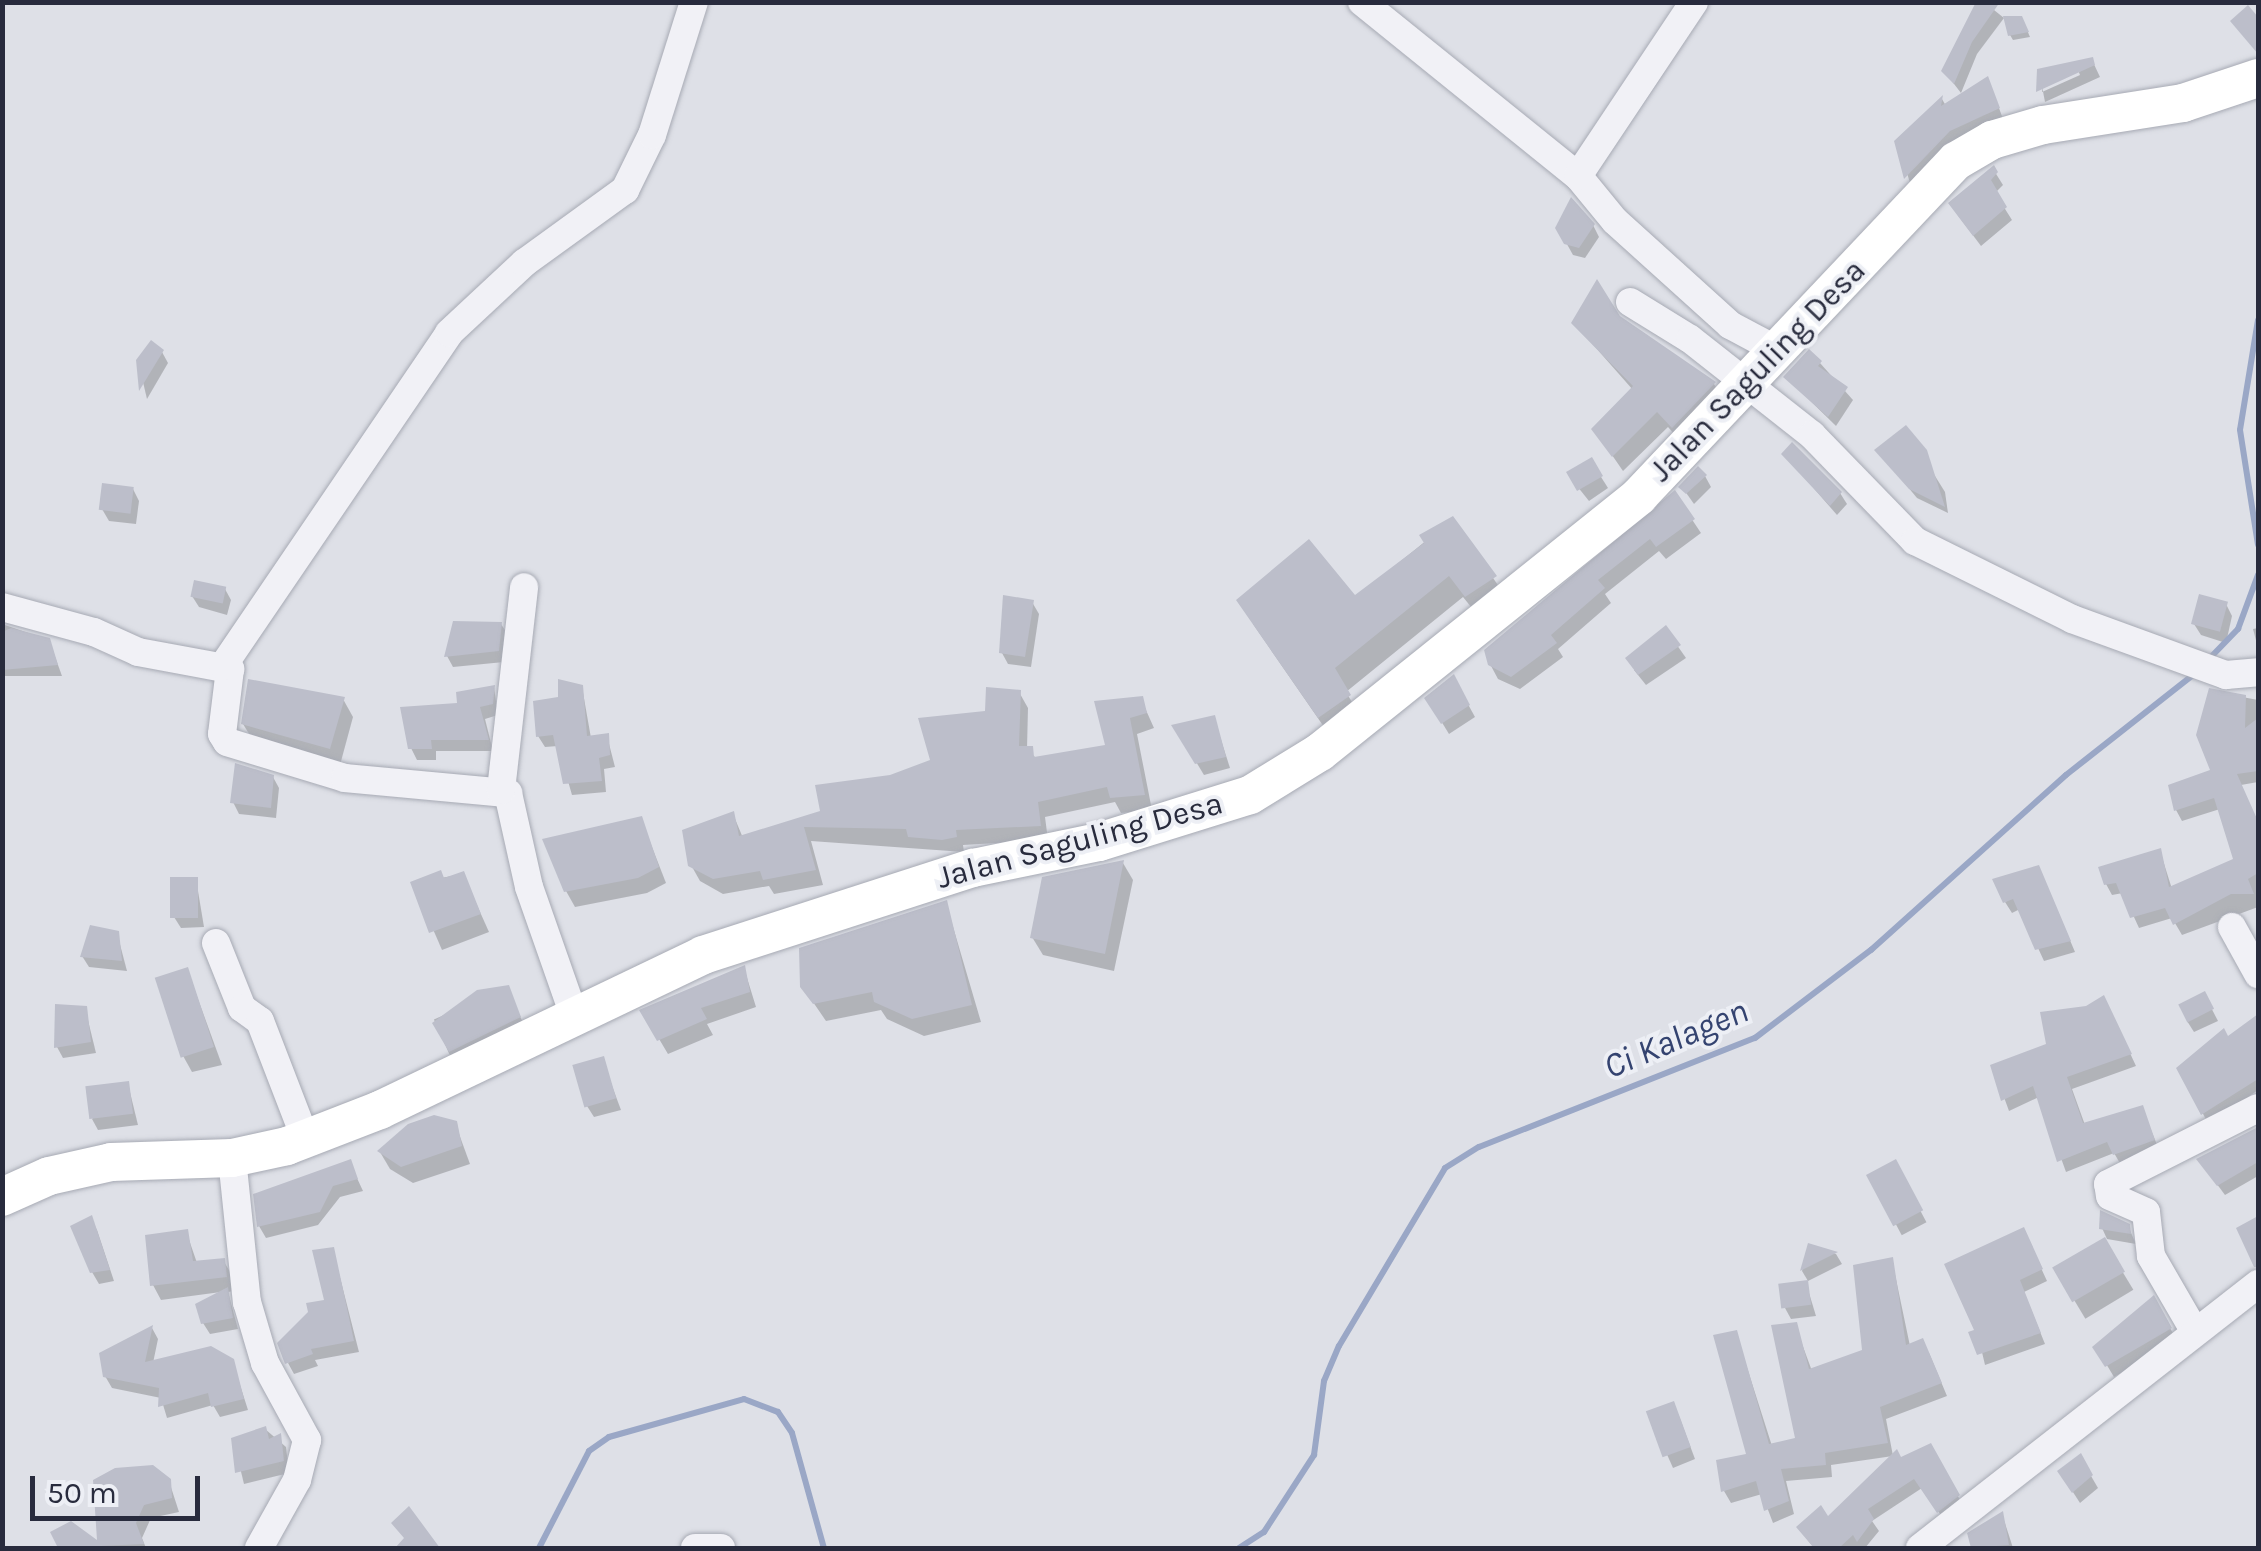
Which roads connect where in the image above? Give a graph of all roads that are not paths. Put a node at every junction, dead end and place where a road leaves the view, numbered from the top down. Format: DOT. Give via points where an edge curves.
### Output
graph roads {
  1 [pos="694,2"];
  2 [pos="1362,2"];
  3 [pos="1694,2"];
  4 [pos="2258,78"];
  5 [pos="1578,176"];
  6 [pos="1630,302"];
  7 [pos="1778,351"];
  8 [pos="1745,382"];
  9 [pos="524,586"];
  10 [pos="2,607"];
  11 [pos="223,666"];
  12 [pos="2258,672"];
  13 [pos="501,790"];
  14 [pos="2232,928"];
  15 [pos="216,943"];
  16 [pos="2258,974"];
  17 [pos="575,1018"];
  18 [pos="2258,1108"];
  19 [pos="306,1140"];
  20 [pos="232,1158"];
  21 [pos="2,1198"];
  22 [pos="2258,1284"];
  23 [pos="2195,1332"];
  24 [pos="259,1548"];
  25 [pos="695,1548"];
  26 [pos="721,1548"];
  27 [pos="1920,1548"];
  1 -- 11 [label="street" via="652,135 625,190 524,263 450,333"];
  2 -- 5 [label="street"];
  3 -- 5 [label="street"];
  4 -- 7 [label="street, Jalan Saguling Desa" via="2183,103 1992,140 1956,161"];
  5 -- 7 [label="street" via="1682,284 1730,325"];
  6 -- 8 [label="street"];
  7 -- 8 [label="street, Jalan Saguling Desa"];
  8 -- 12 [label="street" via="1812,435 1915,541 2072,619 2202,666"];
  8 -- 17 [label="street, Jalan Saguling Desa" via="1640,496 1320,752 1250,794 1201,814 972,868 830,911 702,955"];
  9 -- 13 [label="street"];
  10 -- 11 [label="street" via="94,632 138,652"];
  11 -- 13 [label="street" via="232,672 222,734 228,742 344,778"];
  13 -- 17 [label="street" via="510,796 529,886"];
  14 -- 16 [label="street"];
  15 -- 19 [label="street" via="242,1008 260,1021"];
  17 -- 19 [label="street, Jalan Saguling Desa"];
  18 -- 23 [label="street" via="2108,1184 2110,1196 2146,1212 2150,1256"];
  19 -- 20 [label="street, Jalan Saguling Desa"];
  20 -- 21 [label="street, Jalan Saguling Desa" via="112,1162 49,1176"];
  20 -- 24 [label="street" via="251,1317 266,1363 306,1440 297,1480"];
  22 -- 23 [label="street"];
  23 -- 27 [label="street"];
  25 -- 26 [label="street"];
}
